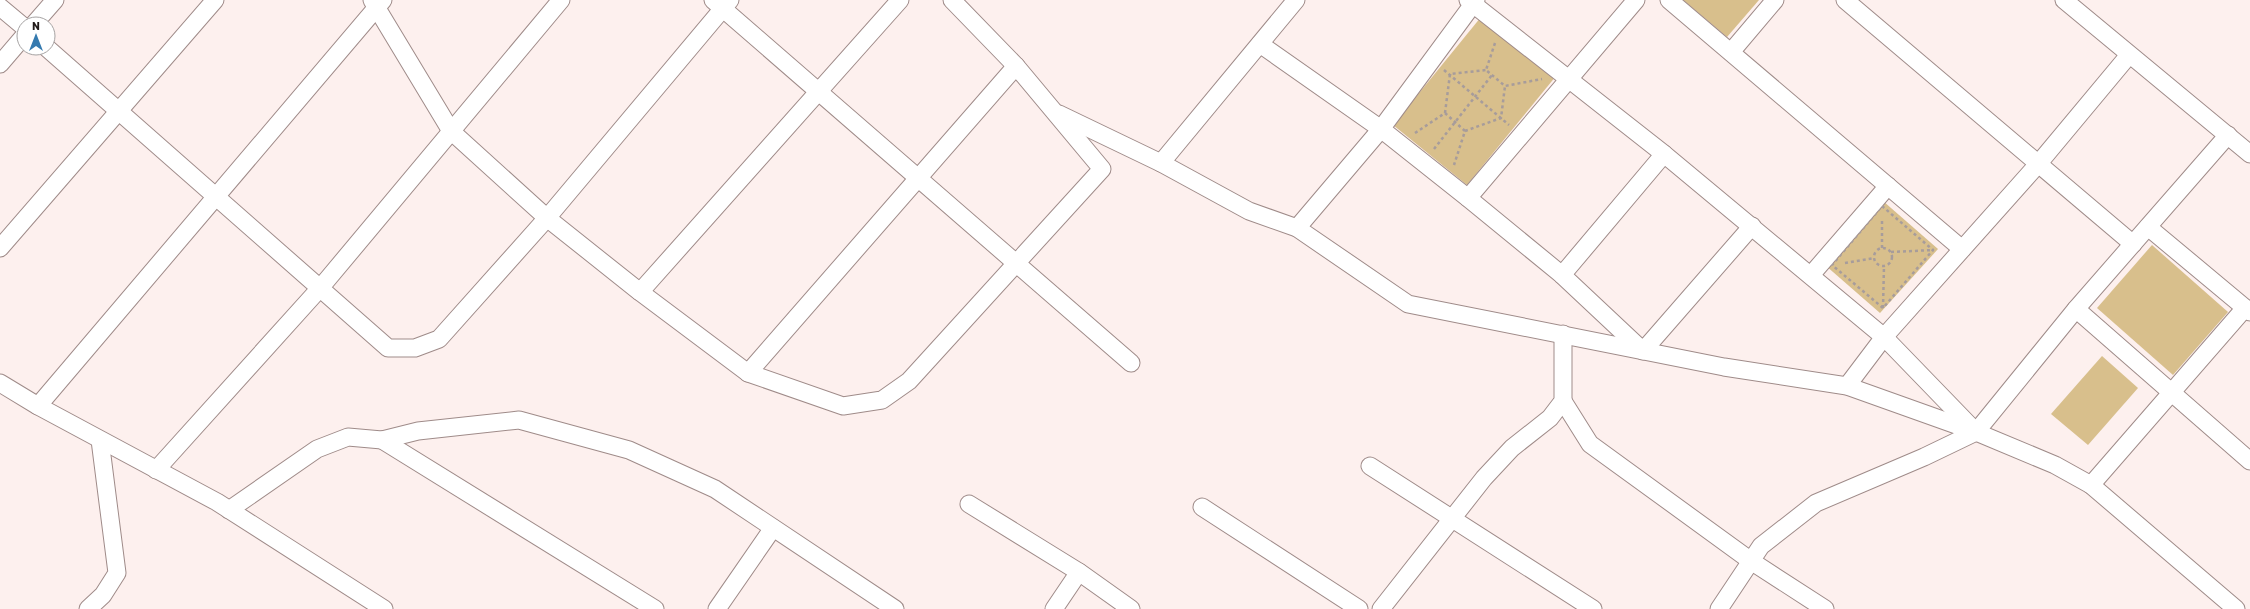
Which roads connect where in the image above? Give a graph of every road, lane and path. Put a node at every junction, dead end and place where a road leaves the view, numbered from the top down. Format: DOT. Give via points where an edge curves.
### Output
graph roads {
  1 [pos="55,0"];
  2 [pos="215,0"];
  3 [pos="561,0"];
  4 [pos="900,0"];
  5 [pos="952,0"];
  6 [pos="1296,0"];
  7 [pos="1636,0"];
  8 [pos="1669,0"];
  9 [pos="1775,0"];
  10 [pos="1845,0"];
  11 [pos="2064,0"];
  12 [pos="1473,1"];
  13 [pos="377,3"];
  14 [pos="722,3"];
  15 [pos="0,6"];
  16 [pos="41,16"];
  17 [pos="16,21"];
  18 [pos="1495,42"];
  19 [pos="1260,44"];
  20 [pos="16,45"];
  21 [pos="1730,52"];
  22 [pos="2129,55"];
  23 [pos="56,56"];
  24 [pos="0,64"];
  25 [pos="1016,66"];
  26 [pos="1486,70"];
  27 [pos="1542,73"];
  28 [pos="1438,74"];
  29 [pos="1450,74"];
  30 [pos="1492,75"];
  31 [pos="1569,77"];
  32 [pos="1548,78"];
  33 [pos="1543,84"];
  34 [pos="1505,86"];
  35 [pos="818,92"];
  36 [pos="1475,96"];
  37 [pos="119,111"];
  38 [pos="1055,112"];
  39 [pos="1445,113"];
  40 [pos="1502,118"];
  41 [pos="1514,119"];
  42 [pos="1455,122"];
  43 [pos="1509,124"];
  44 [pos="1381,129"];
  45 [pos="1410,130"];
  46 [pos="1504,130"];
  47 [pos="451,131"];
  48 [pos="1465,131"];
  49 [pos="1415,133"];
  50 [pos="2228,135"];
  51 [pos="1419,137"];
  52 [pos="1429,145"];
  53 [pos="1434,149"];
  54 [pos="1438,153"];
  55 [pos="1664,154"];
  56 [pos="2250,154"];
  57 [pos="1449,162"];
  58 [pos="1161,163"];
  59 [pos="2039,163"];
  60 [pos="1454,166"];
  61 [pos="1458,169"];
  62 [pos="918,178"];
  63 [pos="1888,186"];
  64 [pos="217,197"];
  65 [pos="1468,198"];
  66 [pos="547,218"];
  67 [pos="1752,226"];
  68 [pos="2148,226"];
  69 [pos="1297,228"];
  70 [pos="2133,244"];
  71 [pos="0,248"];
  72 [pos="1962,249"];
  73 [pos="1933,250"];
  74 [pos="1891,252"];
  75 [pos="1874,258"];
  76 [pos="1015,262"];
  77 [pos="1829,262"];
  78 [pos="1884,266"];
  79 [pos="1562,276"];
  80 [pos="1811,276"];
  81 [pos="321,287"];
  82 [pos="640,292"];
  83 [pos="1883,308"];
  84 [pos="2076,309"];
  85 [pos="2248,310"];
  86 [pos="1562,334"];
  87 [pos="1884,337"];
  88 [pos="1643,351"];
  89 [pos="1131,363"];
  90 [pos="748,373"];
  91 [pos="0,383"];
  92 [pos="1847,386"];
  93 [pos="2171,394"];
  94 [pos="1562,401"];
  95 [pos="38,406"];
  96 [pos="1976,432"];
  97 [pos="100,440"];
  98 [pos="382,440"];
  99 [pos="2250,461"];
  100 [pos="1370,466"];
  101 [pos="156,470"];
  102 [pos="2091,486"];
  103 [pos="968,504"];
  104 [pos="1202,507"];
  105 [pos="229,510"];
  106 [pos="1452,518"];
  107 [pos="773,528"];
  108 [pos="1751,561"];
  109 [pos="1079,572"];
  110 [pos="88,609"];
  111 [pos="384,609"];
  112 [pos="655,609"];
  113 [pos="717,609"];
  114 [pos="895,609"];
  115 [pos="1054,609"];
  116 [pos="1131,609"];
  117 [pos="1359,609"];
  118 [pos="1381,609"];
  119 [pos="1593,609"];
  120 [pos="1719,609"];
  121 [pos="1825,609"];
  122 [pos="2236,609"];
  1 -- 16 [label="street"];
  2 -- 37 [label="street"];
  3 -- 47 [label="street"];
  4 -- 35 [label="street"];
  5 -- 25 [label="street"];
  6 -- 19 [label="street"];
  7 -- 31 [label="street"];
  8 -- 21 [label="street"];
  9 -- 21 [label="street"];
  10 -- 59 [label="street"];
  11 -- 22 [label="street"];
  12 -- 31 [label="street"];
  12 -- 44 [label="street"];
  13 -- 47 [label="street"];
  13 -- 64 [label="street"];
  14 -- 35 [label="street"];
  14 -- 66 [label="street"];
  15 -- 17 [label="street"];
  18 -- 26 [label="path"];
  19 -- 44 [label="street"];
  19 -- 58 [label="street"];
  20 -- 24 [label="street"];
  21 -- 63 [label="street"];
  22 -- 50 [label="street"];
  22 -- 59 [label="street"];
  23 -- 37 [label="street"];
  25 -- 38 [label="street"];
  25 -- 62 [label="street"];
  26 -- 29 [label="path"];
  26 -- 30 [label="path"];
  27 -- 32 [label="path"];
  28 -- 29 [label="path" via="1442,68"];
  29 -- 36 [label="path"];
  29 -- 39 [label="path"];
  30 -- 34 [label="path"];
  30 -- 36 [label="path"];
  31 -- 55 [label="street"];
  31 -- 65 [label="street"];
  32 -- 33 [label="path"];
  32 -- 34 [label="path"];
  34 -- 40 [label="path"];
  35 -- 62 [label="street"];
  35 -- 82 [label="street"];
  36 -- 40 [label="path"];
  36 -- 42 [label="path"];
  37 -- 64 [label="street"];
  37 -- 71 [label="street"];
  38 -- 58 [label="street"];
  38 -- 76 [label="street" via="1102,169"];
  39 -- 42 [label="path"];
  39 -- 49 [label="path"];
  40 -- 43 [label="path"];
  40 -- 48 [label="path"];
  41 -- 43 [label="path"];
  42 -- 48 [label="path"];
  42 -- 53 [label="path"];
  43 -- 46 [label="path"];
  44 -- 65 [label="street"];
  44 -- 69 [label="street"];
  45 -- 49 [label="path"];
  47 -- 66 [label="street"];
  47 -- 81 [label="street"];
  48 -- 60 [label="path"];
  49 -- 51 [label="path"];
  50 -- 56 [label="street"];
  50 -- 68 [label="street"];
  52 -- 53 [label="path"];
  53 -- 54 [label="path"];
  55 -- 67 [label="street"];
  55 -- 79 [label="street"];
  57 -- 60 [label="path"];
  58 -- 69 [label="street" via="1249,211"];
  59 -- 70 [label="street"];
  59 -- 72 [label="street"];
  60 -- 61 [label="path"];
  62 -- 76 [label="street"];
  62 -- 90 [label="street"];
  63 -- 72 [label="street"];
  63 -- 77 [label="street"];
  64 -- 81 [label="street"];
  64 -- 95 [label="street"];
  65 -- 79 [label="street"];
  66 -- 81 [label="street" via="439,338 415,348 388,348"];
  66 -- 82 [label="street"];
  67 -- 80 [label="street"];
  67 -- 88 [label="street"];
  68 -- 70 [label="street"];
  68 -- 85 [label="street"];
  69 -- 86 [label="street" via="1408,304"];
  70 -- 84 [label="street"];
  72 -- 73 [label="path"];
  72 -- 87 [label="street"];
  73 -- 74 [label="path"];
  73 -- 77 [label="path" via="1882,206"];
  73 -- 83 [label="path"];
  74 -- 75 [label="path" via="1882,248"];
  74 -- 78 [label="path" via="1892,261"];
  75 -- 77 [label="path"];
  75 -- 78 [label="path" via="1875,263"];
  76 -- 89 [label="street"];
  76 -- 90 [label="street" via="909,381 882,400 843,406"];
  77 -- 80 [label="street"];
  77 -- 83 [label="path"];
  78 -- 83 [label="path"];
  79 -- 88 [label="street"];
  80 -- 87 [label="street"];
  81 -- 101 [label="street"];
  82 -- 90 [label="street"];
  83 -- 87 [label="path"];
  84 -- 93 [label="street"];
  84 -- 96 [label="street"];
  85 -- 93 [label="street"];
  86 -- 88 [label="street"];
  86 -- 94 [label="street"];
  87 -- 92 [label="street"];
  87 -- 96 [label="street"];
  88 -- 92 [label="street" via="1724,367"];
  91 -- 95 [label="street"];
  92 -- 96 [label="street"];
  93 -- 99 [label="street"];
  93 -- 102 [label="street"];
  94 -- 106 [label="street" via="1550,418 1512,448 1493,468"];
  94 -- 108 [label="street" via="1590,444"];
  95 -- 97 [label="street"];
  96 -- 102 [label="street" via="2054,465"];
  96 -- 108 [label="street" via="1816,503 1761,546"];
  97 -- 101 [label="street"];
  97 -- 110 [label="street" via="116,573 103,595"];
  98 -- 105 [label="street" via="348,437 317,449"];
  98 -- 107 [label="street" via="418,431 519,420 629,450 715,490"];
  98 -- 112 [label="street"];
  100 -- 106 [label="street"];
  101 -- 105 [label="street"];
  102 -- 122 [label="street"];
  103 -- 109 [label="street"];
  104 -- 117 [label="street"];
  105 -- 111 [label="street"];
  106 -- 118 [label="street"];
  106 -- 119 [label="street"];
  107 -- 113 [label="street"];
  107 -- 114 [label="street"];
  108 -- 120 [label="street"];
  108 -- 121 [label="street"];
  109 -- 115 [label="street"];
  109 -- 116 [label="street"];
}
